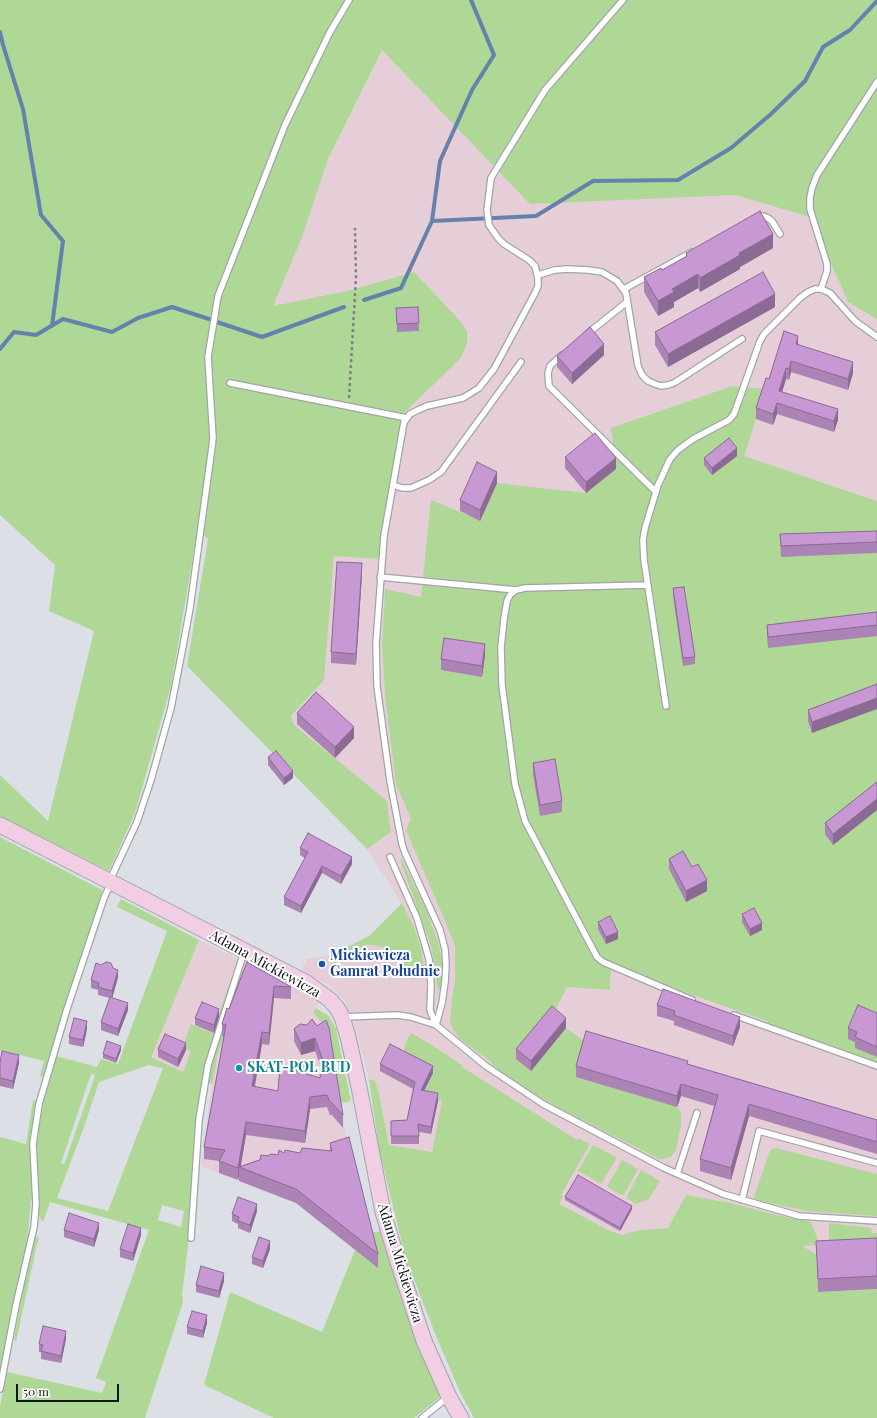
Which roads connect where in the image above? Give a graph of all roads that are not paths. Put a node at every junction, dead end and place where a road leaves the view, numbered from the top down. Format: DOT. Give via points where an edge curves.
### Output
graph roads {
  1 [pos="349,0"];
  2 [pos="623,0"];
  3 [pos="877,82"];
  4 [pos="751,221"];
  5 [pos="780,234"];
  6 [pos="701,248"];
  7 [pos="538,275"];
  8 [pos="624,289"];
  9 [pos="821,289"];
  10 [pos="628,302"];
  11 [pos="585,336"];
  12 [pos="877,337"];
  13 [pos="742,339"];
  14 [pos="567,351"];
  15 [pos="521,362"];
  16 [pos="230,383"];
  17 [pos="407,418"];
  18 [pos="393,485"];
  19 [pos="656,492"];
  20 [pos="380,578"];
  21 [pos="648,585"];
  22 [pos="516,590"];
  23 [pos="666,706"];
  24 [pos="0,825"];
  25 [pos="390,857"];
  26 [pos="110,883"];
  27 [pos="244,951"];
  28 [pos="701,1003"];
  29 [pos="731,1014"];
  30 [pos="342,1017"];
  31 [pos="436,1025"];
  32 [pos="877,1066"];
  33 [pos="697,1113"];
  34 [pos="877,1163"];
  35 [pos="677,1174"];
  36 [pos="742,1200"];
  37 [pos="877,1221"];
  38 [pos="191,1238"];
  39 [pos="0,1389"];
  40 [pos="449,1397"];
  41 [pos="422,1418"];
  42 [pos="461,1418"];
  1 -- 26 [label="lane" via="330,32 285,125 218,296 208,357 212,447 181,660 151,780 137,822"];
  2 -- 7 [label="lane" via="545,90 491,178 487,217 489,225 504,244 529,260"];
  3 -- 9 [label="lane" via="817,175 812,188 810,209 827,264"];
  4 -- 5 [label="lane" via="763,216 768,218"];
  6 -- 8 [label="lane"];
  7 -- 8 [label="lane" via="567,268 602,272 617,281"];
  7 -- 17 [label="lane" via="535,293 494,369 479,388 463,398 427,406"];
  8 -- 10 [label="lane"];
  9 -- 12 [label="lane" via="830,293 855,322"];
  9 -- 19 [label="lane" via="808,292 800,298 768,329 760,341 734,414 729,420 678,450 670,459"];
  10 -- 11 [label="lane"];
  10 -- 13 [label="lane" via="638,366 648,381 661,386 674,383"];
  14 -- 19 [label="lane" via="550,366 549,386"];
  15 -- 18 [label="lane" via="441,472 411,488"];
  16 -- 17 [label="lane"];
  17 -- 18 [label="lane" via="404,422"];
  18 -- 20 [label="lane"];
  19 -- 21 [label="lane" via="645,528 644,560"];
  20 -- 22 [label="lane"];
  20 -- 31 [label="lane" via="376,669 390,781 405,853 440,930 445,949 445,982"];
  21 -- 22 [label="lane"];
  21 -- 23 [label="lane"];
  22 -- 28 [label="lane" via="510,594 507,601 504,619 501,647 502,685 515,784 525,821 597,957 603,962"];
  24 -- 26 [label="street, Adama Mickiewicza"];
  25 -- 31 [label="lane" via="417,918 429,959 430,1010"];
  26 -- 27 [label="street, Adama Mickiewicza"];
  26 -- 39 [label="lane" via="67,1009 36,1117 33,1144 36,1204 34,1223"];
  27 -- 30 [label="street, Adama Mickiewicza" via="307,983 330,1000"];
  27 -- 38 [label="lane" via="208,1065 199,1120"];
  29 -- 32 [label="lane"];
  30 -- 31 [label="lane" via="397,1014"];
  30 -- 40 [label="street, Adama Mickiewicza" via="359,1087 383,1212 409,1299"];
  31 -- 35 [label="lane" via="496,1074 543,1104"];
  33 -- 35 [label="lane"];
  34 -- 36 [label="lane" via="759,1131"];
  35 -- 36 [label="lane"];
  36 -- 37 [label="lane" via="799,1216"];
  40 -- 41 [label="lane"];
  40 -- 42 [label="street, Adama Mickiewicza"];
}
